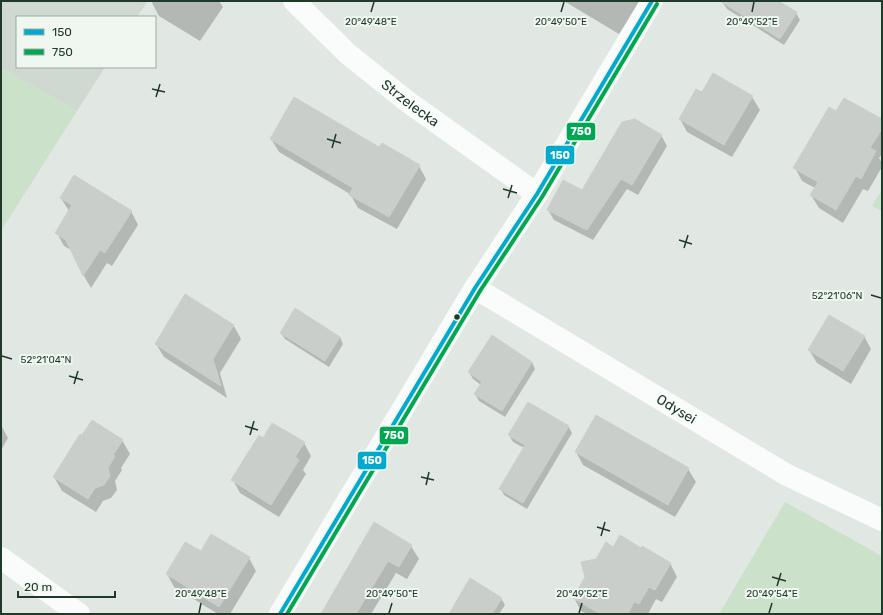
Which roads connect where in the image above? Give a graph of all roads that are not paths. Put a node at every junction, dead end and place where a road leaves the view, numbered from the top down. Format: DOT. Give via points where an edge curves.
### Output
graph roads {
  1 [pos="294,1"];
  2 [pos="652,1"];
  3 [pos="537,194"];
  4 [pos="475,288"];
  5 [pos="882,520"];
  6 [pos="1,558"];
  7 [pos="79,614"];
  8 [pos="280,614"];
  1 -- 3 [label="street, Strzelecka" via="348,54 408,102"];
  2 -- 3 [label="street"];
  3 -- 4 [label="street"];
  4 -- 5 [label="street, Odysei" via="787,475"];
  4 -- 8 [label="street"];
  6 -- 7 [label="street"];
}
